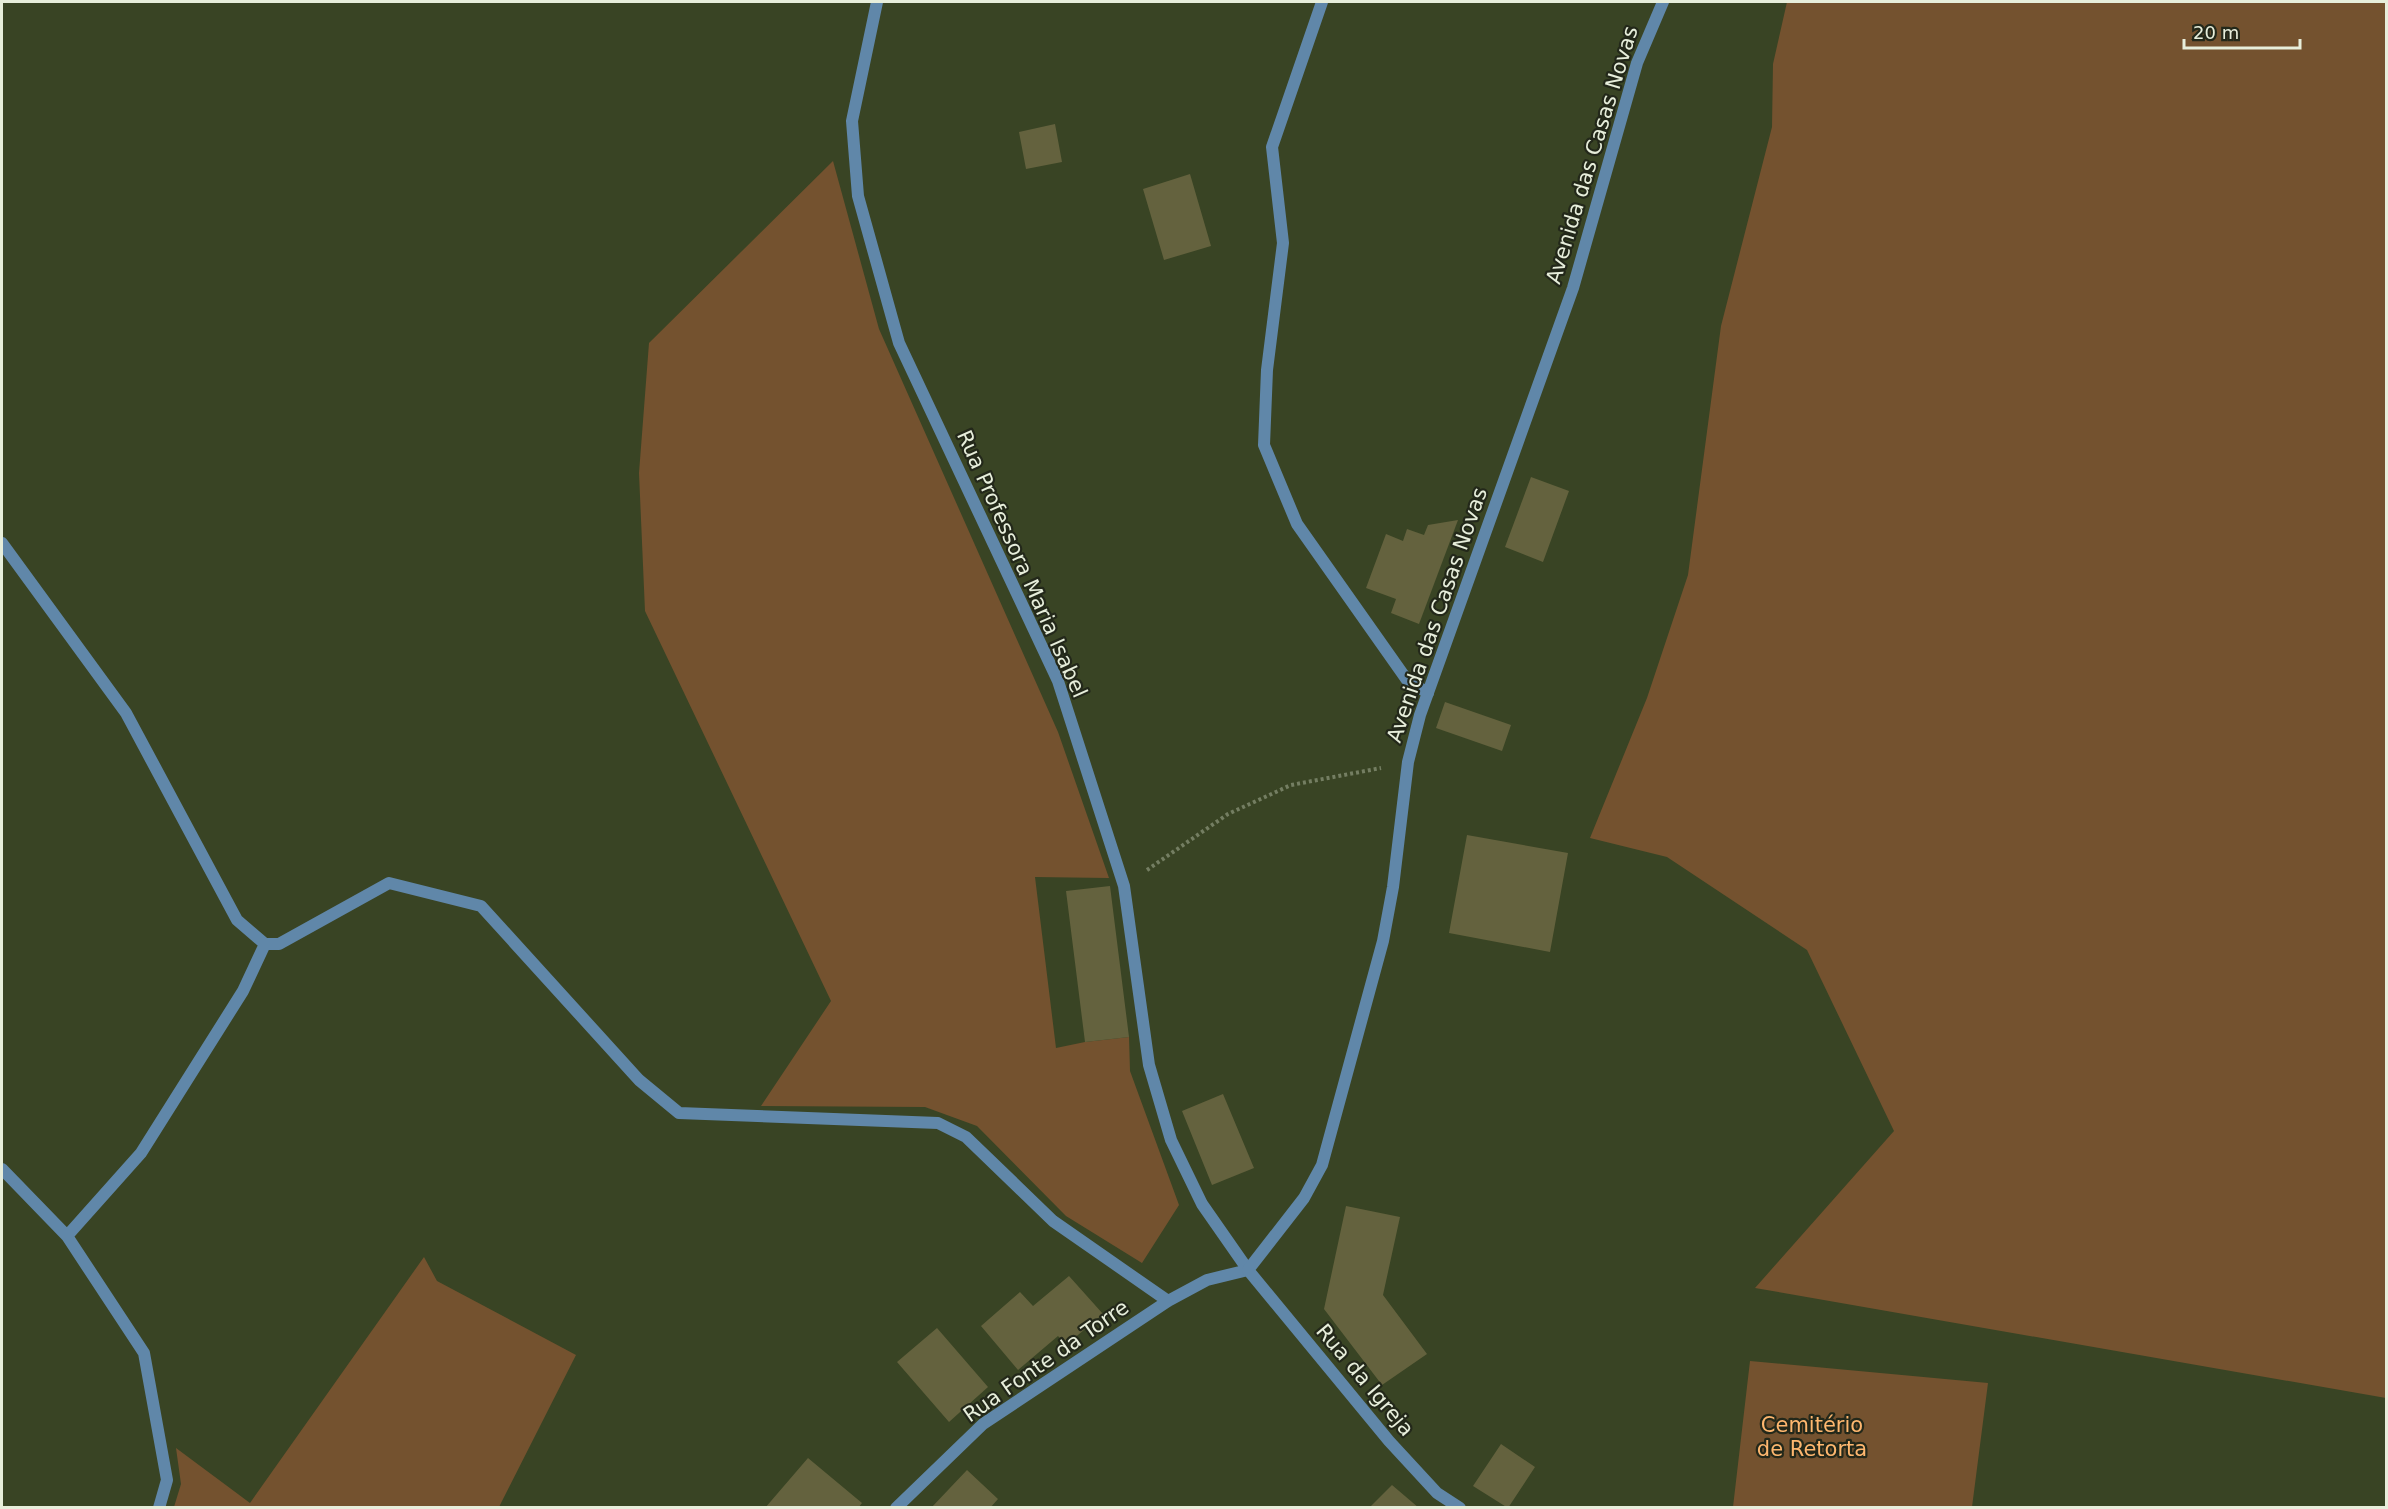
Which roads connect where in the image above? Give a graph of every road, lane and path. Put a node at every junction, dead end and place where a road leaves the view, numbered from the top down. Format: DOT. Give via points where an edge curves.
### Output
graph roads {
  1 [pos="877,2"];
  2 [pos="1322,2"];
  3 [pos="1663,2"];
  4 [pos="2,543"];
  5 [pos="1428,693"];
  6 [pos="1408,762"];
  7 [pos="1124,886"];
  8 [pos="265,944"];
  9 [pos="2,1169"];
  10 [pos="67,1236"];
  11 [pos="1248,1270"];
  12 [pos="1168,1301"];
  13 [pos="159,1508"];
  14 [pos="896,1508"];
  15 [pos="1460,1508"];
  1 -- 7 [label="street, Rua Professora Maria Isabel" via="852,121 858,196 898,343 1058,681"];
  2 -- 5 [label="street" via="1272,147 1283,243 1267,370 1264,445 1297,524 1407,680"];
  3 -- 5 [label="street, Avenida das Casas Novas" via="1637,63 1573,288"];
  4 -- 8 [label="street" via="126,713 237,920"];
  5 -- 6 [label="street, Avenida das Casas Novas"];
  6 -- 7 [label="path" via="1291,785 1228,813"];
  6 -- 11 [label="street, Avenida das Casas Novas" via="1383,941 1335,1124 1322,1165 1304,1198"];
  7 -- 11 [label="street, Rua Professora Maria Isabel" via="1149,1065 1171,1140 1202,1204"];
  8 -- 10 [label="street" via="243,991 141,1153"];
  8 -- 12 [label="street" via="279,944 389,884 481,906 639,1080 679,1113 938,1123 966,1137 1053,1221"];
  9 -- 10 [label="street"];
  10 -- 13 [label="street" via="144,1353 167,1480"];
  11 -- 12 [label="street, Rua Fonte da Torre" via="1207,1280"];
  11 -- 15 [label="street, Rua da Igreja" via="1389,1441 1437,1493"];
  12 -- 14 [label="street, Rua Fonte da Torre" via="983,1424"];
}
